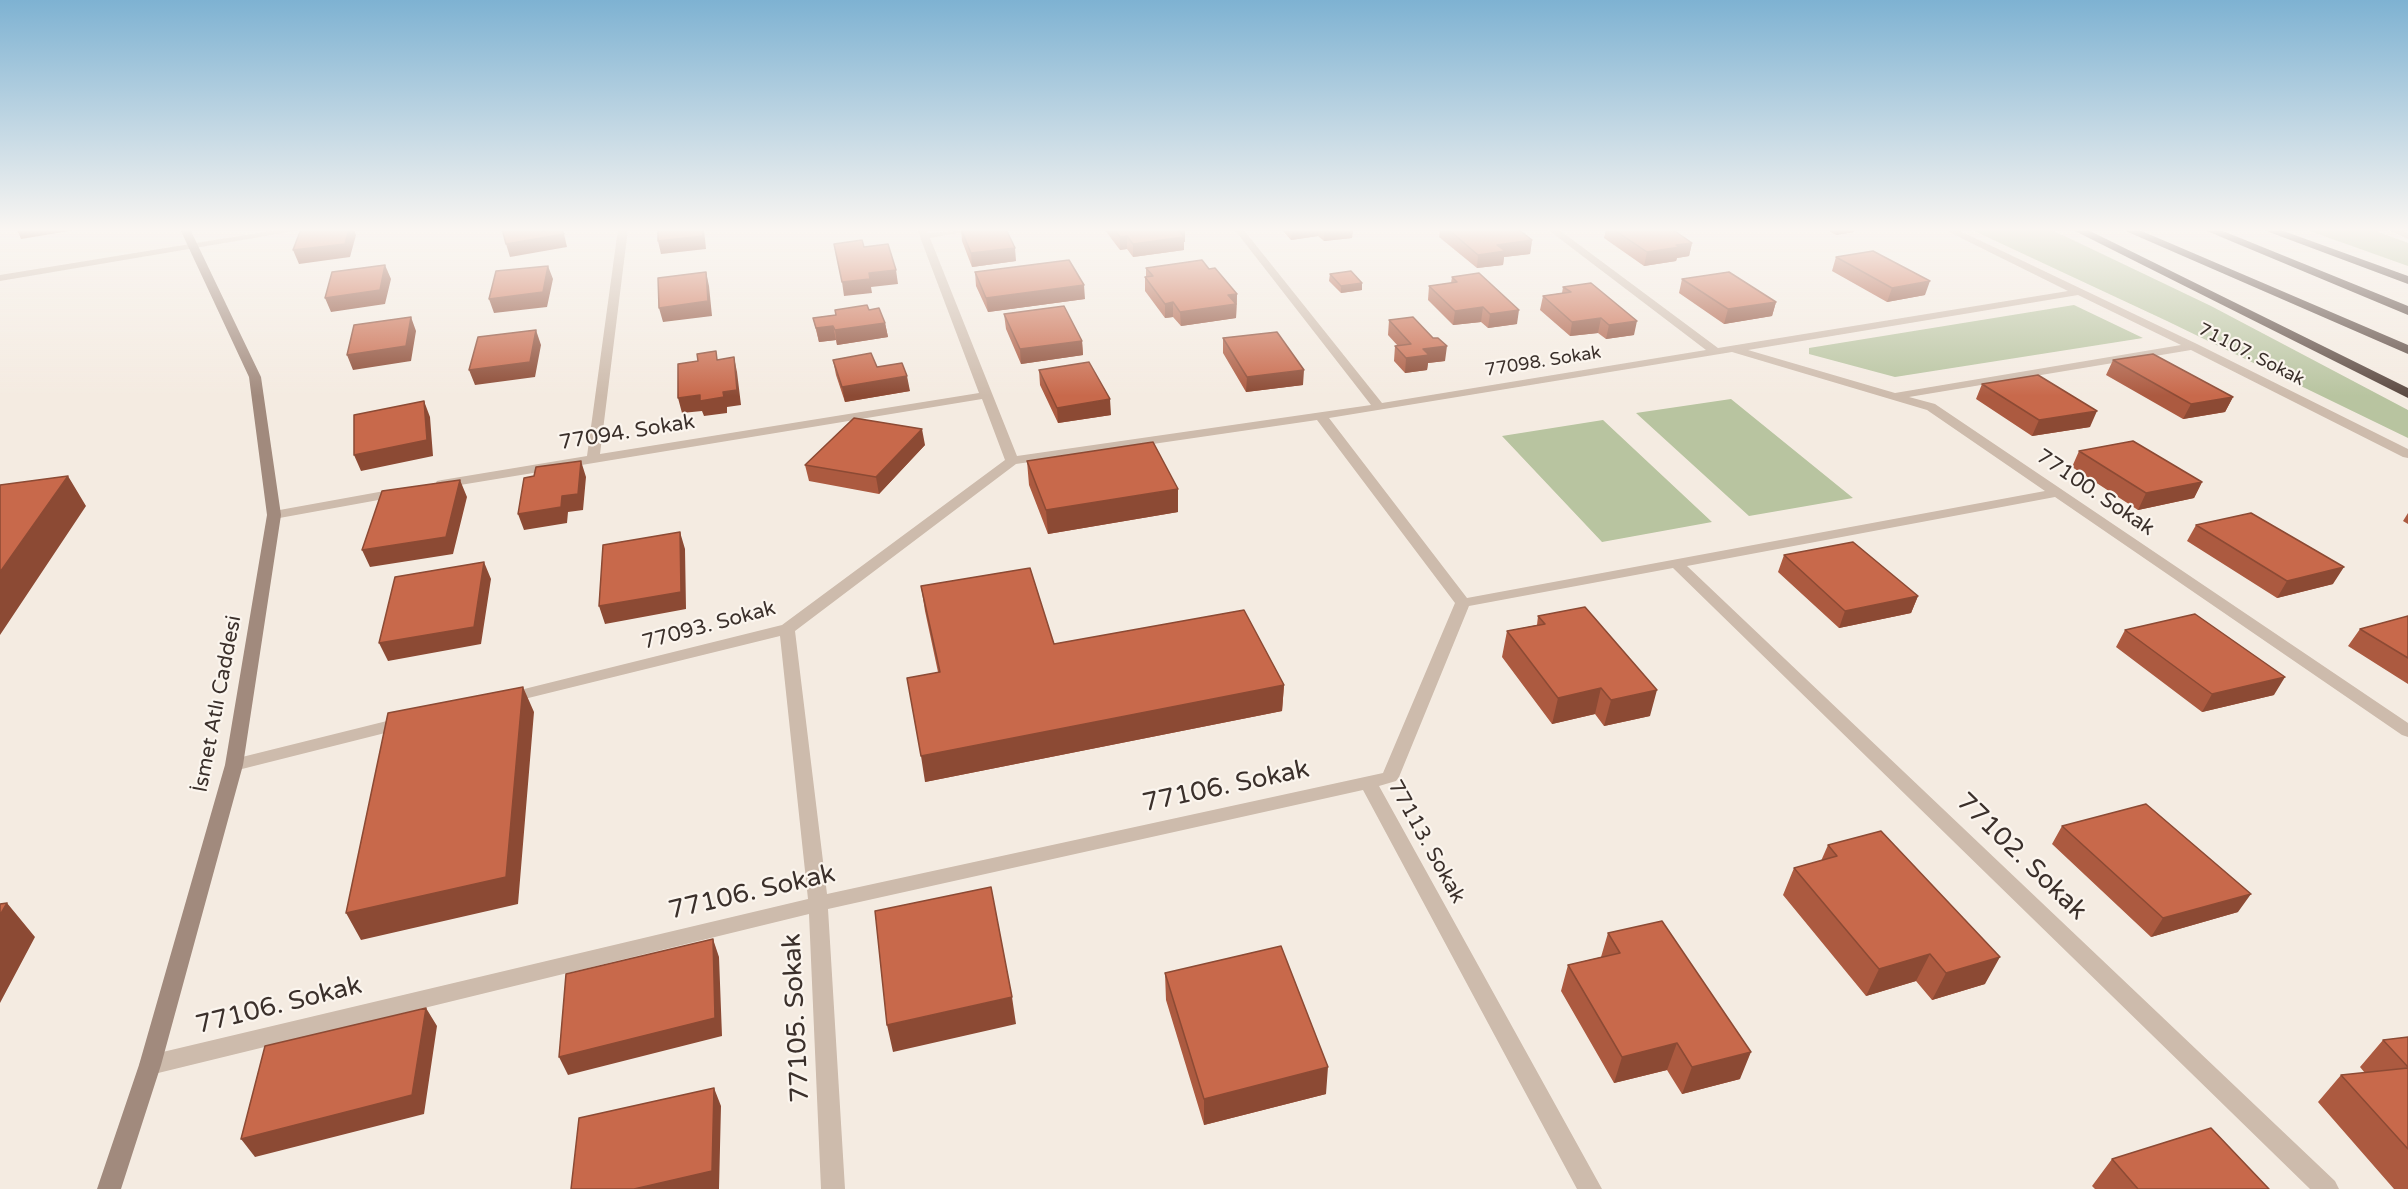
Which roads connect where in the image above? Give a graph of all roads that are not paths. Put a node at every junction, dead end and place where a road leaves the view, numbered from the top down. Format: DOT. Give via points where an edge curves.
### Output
graph roads {
  1 [pos="211,284"];
  2 [pos="616,284"];
  3 [pos="943,284"];
  4 [pos="1281,284"];
  5 [pos="1629,284"];
  6 [pos="2063,284"];
  7 [pos="2186,284"];
  8 [pos="2254,284"];
  9 [pos="2342,284"];
  10 [pos="2079,292"];
  11 [pos="2408,311"];
  12 [pos="2193,346"];
  13 [pos="2408,350"];
  14 [pos="1724,351"];
  15 [pos="2408,394"];
  16 [pos="987,395"];
  17 [pos="1893,396"];
  18 [pos="1379,407"];
  19 [pos="1321,416"];
  20 [pos="2408,454"];
  21 [pos="592,458"];
  22 [pos="1012,461"];
  23 [pos="2056,493"];
  24 [pos="274,515"];
  25 [pos="1677,564"];
  26 [pos="1463,603"];
  27 [pos="787,629"];
  28 [pos="489,702"];
  29 [pos="420,719"];
  30 [pos="2408,731"];
  31 [pos="234,765"];
  32 [pos="1368,783"];
  33 [pos="818,904"];
  34 [pos="150,1065"];
  35 [pos="109,1189"];
  36 [pos="833,1189"];
  37 [pos="1590,1189"];
  38 [pos="2327,1189"];
  1 -- 24 [label="main road, İsmet Atlı Caddesi" via="255,377"];
  2 -- 21 [label="street"];
  3 -- 16 [label="street"];
  4 -- 18 [label="street"];
  5 -- 14 [label="street"];
  6 -- 10 [label="street, 71107. Sokak"];
  7 -- 15 [label="highway"];
  8 -- 13 [label="highway"];
  9 -- 11 [label="highway"];
  10 -- 12 [label="street, 71107. Sokak"];
  10 -- 14 [label="street, 77098. Sokak"];
  12 -- 17 [label="street"];
  12 -- 20 [label="street, 71107. Sokak"];
  14 -- 17 [label="street, 77100. Sokak"];
  14 -- 18 [label="street, 77098. Sokak"];
  16 -- 21 [label="street, 77094. Sokak"];
  16 -- 22 [label="street"];
  17 -- 23 [label="street, 77100. Sokak" via="1931,407"];
  18 -- 19 [label="street, 77098. Sokak"];
  19 -- 22 [label="street, 77098. Sokak"];
  19 -- 26 [label="street"];
  21 -- 24 [label="street, 77094. Sokak"];
  22 -- 27 [label="street, 77093. Sokak"];
  23 -- 25 [label="street"];
  23 -- 30 [label="street, 77100. Sokak"];
  24 -- 31 [label="main road, İsmet Atlı Caddesi"];
  25 -- 26 [label="street"];
  25 -- 38 [label="street, 77102. Sokak"];
  26 -- 32 [label="street, 77113. Sokak" via="1390,777"];
  27 -- 28 [label="street, 77093. Sokak"];
  27 -- 33 [label="street, 77105. Sokak"];
  29 -- 31 [label="street"];
  31 -- 34 [label="main road, İsmet Atlı Caddesi"];
  32 -- 33 [label="street, 77106. Sokak"];
  32 -- 37 [label="street, 77113. Sokak"];
  33 -- 34 [label="street, 77106. Sokak"];
  33 -- 36 [label="street, 77105. Sokak"];
  34 -- 35 [label="main road, İsmet Atlı Caddesi"];
}
